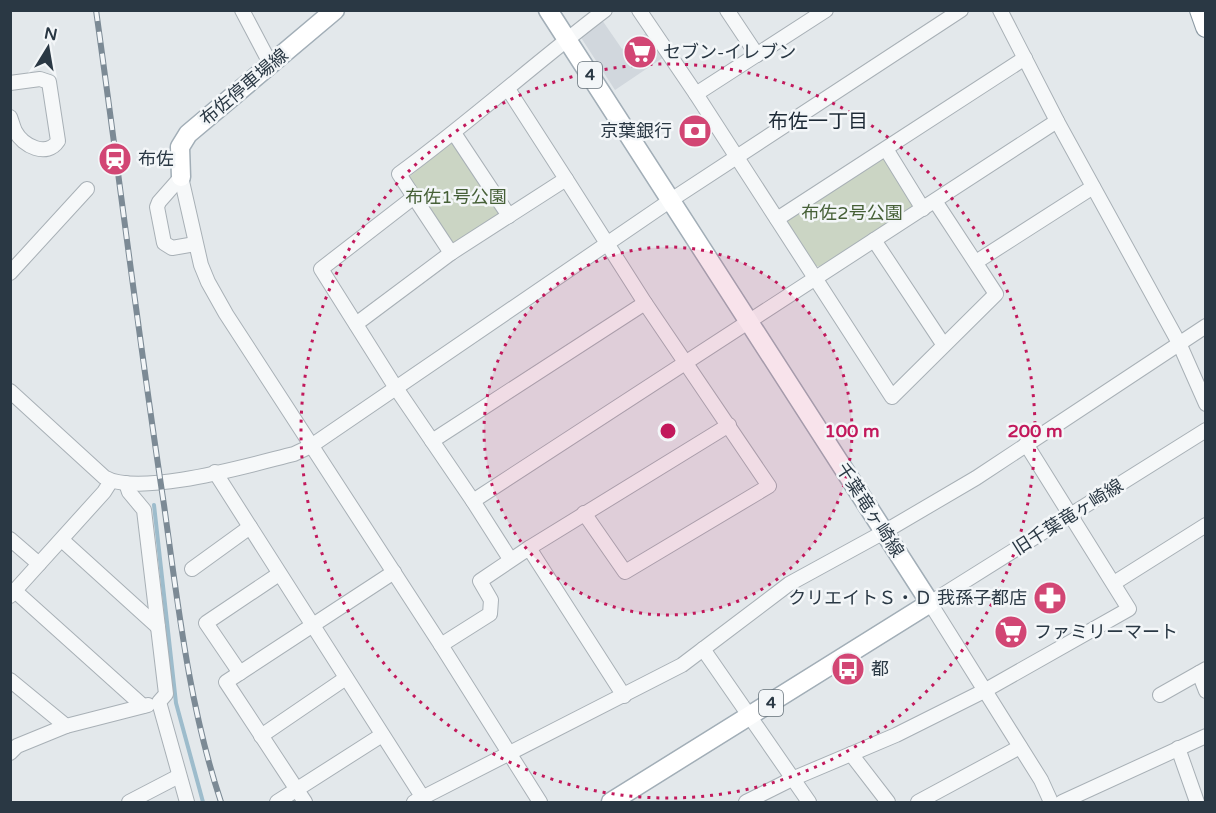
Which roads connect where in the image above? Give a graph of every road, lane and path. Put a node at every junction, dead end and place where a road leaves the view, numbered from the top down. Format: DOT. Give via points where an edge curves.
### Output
graph roads {
  1 [pos="242,10"];
  2 [pos="335,10"];
  3 [pos="548,10"];
  4 [pos="605,10"];
  5 [pos="639,10"];
  6 [pos="727,10"];
  7 [pos="961,10"];
  8 [pos="1000,10"];
  9 [pos="1200,10"];
  10 [pos="819,13"];
  11 [pos="1206,27"];
  12 [pos="566,39"];
  13 [pos="757,55"];
  14 [pos="1025,58"];
  15 [pos="271,65"];
  16 [pos="10,83"];
  17 [pos="508,89"];
  18 [pos="696,94"];
  19 [pos="10,117"];
  20 [pos="1057,121"];
  21 [pos="454,133"];
  22 [pos="886,149"];
  23 [pos="736,157"];
  24 [pos="181,177"];
  25 [pos="566,179"];
  26 [pos="1093,187"];
  27 [pos="87,189"];
  28 [pos="414,197"];
  29 [pos="671,200"];
  30 [pos="929,205"];
  31 [pos="509,216"];
  32 [pos="777,219"];
  33 [pos="874,240"];
  34 [pos="607,243"];
  35 [pos="195,244"];
  36 [pos="451,253"];
  37 [pos="976,262"];
  38 [pos="10,273"];
  39 [pos="814,278"];
  40 [pos="645,303"];
  41 [pos="749,322"];
  42 [pos="356,324"];
  43 [pos="1206,326"];
  44 [pos="1179,343"];
  45 [pos="944,344"];
  46 [pos="686,364"];
  47 [pos="396,388"];
  48 [pos="10,391"];
  49 [pos="1206,404"];
  50 [pos="729,425"];
  51 [pos="1206,430"];
  52 [pos="432,441"];
  53 [pos="1026,444"];
  54 [pos="311,446"];
  55 [pos="215,472"];
  56 [pos="111,481"];
  57 [pos="126,483"];
  58 [pos="473,501"];
  59 [pos="584,513"];
  60 [pos="1071,515"];
  61 [pos="1206,525"];
  62 [pos="250,527"];
  63 [pos="884,532"];
  64 [pos="10,539"];
  65 [pos="62,540"];
  66 [pos="529,548"];
  67 [pos="510,559"];
  68 [pos="39,564"];
  69 [pos="192,569"];
  70 [pos="394,572"];
  71 [pos="279,574"];
  72 [pos="1114,583"];
  73 [pos="13,593"];
  74 [pos="930,603"];
  75 [pos="312,626"];
  76 [pos="158,627"];
  77 [pos="441,645"];
  78 [pos="703,650"];
  79 [pos="1202,671"];
  80 [pos="240,673"];
  81 [pos="346,678"];
  82 [pos="10,680"];
  83 [pos="984,691"];
  84 [pos="1206,691"];
  85 [pos="1160,694"];
  86 [pos="624,696"];
  87 [pos="159,702"];
  88 [pos="143,706"];
  89 [pos="750,717"];
  90 [pos="66,726"];
  91 [pos="382,735"];
  92 [pos="261,736"];
  93 [pos="1206,736"];
  94 [pos="1020,747"];
  95 [pos="1178,748"];
  96 [pos="10,753"];
  97 [pos="850,754"];
  98 [pos="510,755"];
  99 [pos="179,776"];
  100 [pos="792,779"];
  101 [pos="296,790"];
  102 [pos="418,800"];
  103 [pos="129,802"];
  104 [pos="187,802"];
  105 [pos="277,802"];
  106 [pos="305,802"];
  107 [pos="540,802"];
  108 [pos="611,802"];
  109 [pos="746,802"];
  110 [pos="809,802"];
  111 [pos="888,802"];
  112 [pos="918,802"];
  113 [pos="1051,802"];
  114 [pos="1062,802"];
  115 [pos="1197,802"];
  1 -- 15 [label="street"];
  2 -- 15 [label="main road, 布佐停車場線"];
  3 -- 12 [label="main road, 千葉竜ヶ崎線 / 4"];
  4 -- 12 [label="street"];
  5 -- 18 [label="street"];
  6 -- 13 [label="street"];
  7 -- 23 [label="street"];
  8 -- 14 [label="street"];
  9 -- 11 [label="highway"];
  10 -- 13 [label="street"];
  12 -- 17 [label="street"];
  12 -- 29 [label="main road, 千葉竜ヶ崎線 / 4"];
  13 -- 18 [label="street"];
  14 -- 20 [label="street"];
  14 -- 22 [label="street"];
  15 -- 24 [label="main road, 布佐停車場線" via="183,140 179,154"];
  16 -- 19 [label="street" via="40,79 50,82 58,141 46,150 28,145 15,131"];
  17 -- 21 [label="street"];
  17 -- 25 [label="street"];
  18 -- 23 [label="street"];
  20 -- 26 [label="street"];
  20 -- 30 [label="street"];
  21 -- 28 [label="street" via="399,174"];
  21 -- 31 [label="street"];
  22 -- 30 [label="street"];
  22 -- 32 [label="street"];
  23 -- 29 [label="street"];
  23 -- 32 [label="street"];
  24 -- 35 [label="street"];
  24 -- 35 [label="street" via="159,202 164,243 172,248"];
  25 -- 31 [label="street"];
  25 -- 34 [label="street"];
  26 -- 37 [label="street"];
  26 -- 44 [label="street"];
  27 -- 38 [label="street"];
  28 -- 36 [label="street"];
  28 -- 42 [label="street" via="321,269"];
  29 -- 34 [label="street"];
  29 -- 41 [label="main road, 千葉竜ヶ崎線 / 4"];
  30 -- 33 [label="street"];
  30 -- 37 [label="street"];
  31 -- 36 [label="street"];
  32 -- 39 [label="street"];
  33 -- 39 [label="street"];
  33 -- 45 [label="street"];
  34 -- 40 [label="street"];
  34 -- 47 [label="street"];
  35 -- 54 [label="street" via="213,290"];
  36 -- 42 [label="street"];
  37 -- 45 [label="street" via="996,294"];
  39 -- 41 [label="street"];
  39 -- 45 [label="street" via="892,397"];
  40 -- 46 [label="street"];
  40 -- 52 [label="street"];
  41 -- 46 [label="street"];
  41 -- 63 [label="main road, 千葉竜ヶ崎線 / 4"];
  42 -- 47 [label="street"];
  43 -- 44 [label="street"];
  44 -- 49 [label="street"];
  44 -- 53 [label="street"];
  46 -- 50 [label="street"];
  46 -- 58 [label="street"];
  47 -- 52 [label="street"];
  47 -- 54 [label="street"];
  48 -- 56 [label="street"];
  50 -- 59 [label="street"];
  50 -- 59 [label="street" via="769,486 625,572"];
  51 -- 60 [label="street, 旧千葉竜ヶ崎線"];
  52 -- 58 [label="street"];
  53 -- 60 [label="street"];
  53 -- 63 [label="street"];
  54 -- 55 [label="street" via="294,454"];
  54 -- 70 [label="street"];
  55 -- 57 [label="street"];
  55 -- 62 [label="street"];
  56 -- 57 [label="street"];
  56 -- 65 [label="street"];
  57 -- 76 [label="street" via="144,510"];
  58 -- 67 [label="street"];
  59 -- 66 [label="street"];
  60 -- 72 [label="street"];
  60 -- 74 [label="street, 旧千葉竜ヶ崎線"];
  61 -- 72 [label="street"];
  62 -- 69 [label="street"];
  62 -- 71 [label="street"];
  63 -- 74 [label="main road, 千葉竜ヶ崎線 / 4"];
  63 -- 78 [label="street" via="789,584"];
  64 -- 68 [label="street"];
  65 -- 68 [label="street"];
  65 -- 76 [label="street"];
  66 -- 67 [label="street"];
  66 -- 86 [label="street"];
  67 -- 77 [label="street" via="480,581 491,600 490,614"];
  68 -- 73 [label="street"];
  70 -- 75 [label="street"];
  70 -- 77 [label="street"];
  71 -- 75 [label="street"];
  71 -- 80 [label="street" via="206,623"];
  72 -- 83 [label="street" via="1129,609"];
  73 -- 88 [label="street"];
  74 -- 83 [label="street"];
  74 -- 89 [label="main road, 4"];
  75 -- 80 [label="street"];
  75 -- 81 [label="street"];
  76 -- 87 [label="street" via="166,694"];
  77 -- 98 [label="street"];
  78 -- 86 [label="street"];
  78 -- 89 [label="street"];
  79 -- 84 [label="street"];
  79 -- 85 [label="street"];
  80 -- 92 [label="street" via="226,682"];
  81 -- 91 [label="street"];
  81 -- 92 [label="street"];
  82 -- 90 [label="street"];
  83 -- 94 [label="street"];
  83 -- 97 [label="street"];
  86 -- 98 [label="street"];
  87 -- 88 [label="street"];
  87 -- 99 [label="street"];
  88 -- 90 [label="street"];
  89 -- 100 [label="street"];
  89 -- 108 [label="main road, 4"];
  90 -- 96 [label="street" via="17,746"];
  91 -- 101 [label="street"];
  91 -- 102 [label="street"];
  92 -- 101 [label="street"];
  93 -- 95 [label="street"];
  94 -- 112 [label="street"];
  94 -- 113 [label="street"];
  95 -- 114 [label="street"];
  95 -- 115 [label="street"];
  97 -- 100 [label="street"];
  97 -- 111 [label="street"];
  98 -- 102 [label="street"];
  98 -- 107 [label="street"];
  99 -- 103 [label="street"];
  99 -- 104 [label="street"];
  100 -- 109 [label="street"];
  100 -- 110 [label="street"];
  101 -- 105 [label="street"];
  101 -- 106 [label="street"];
}
